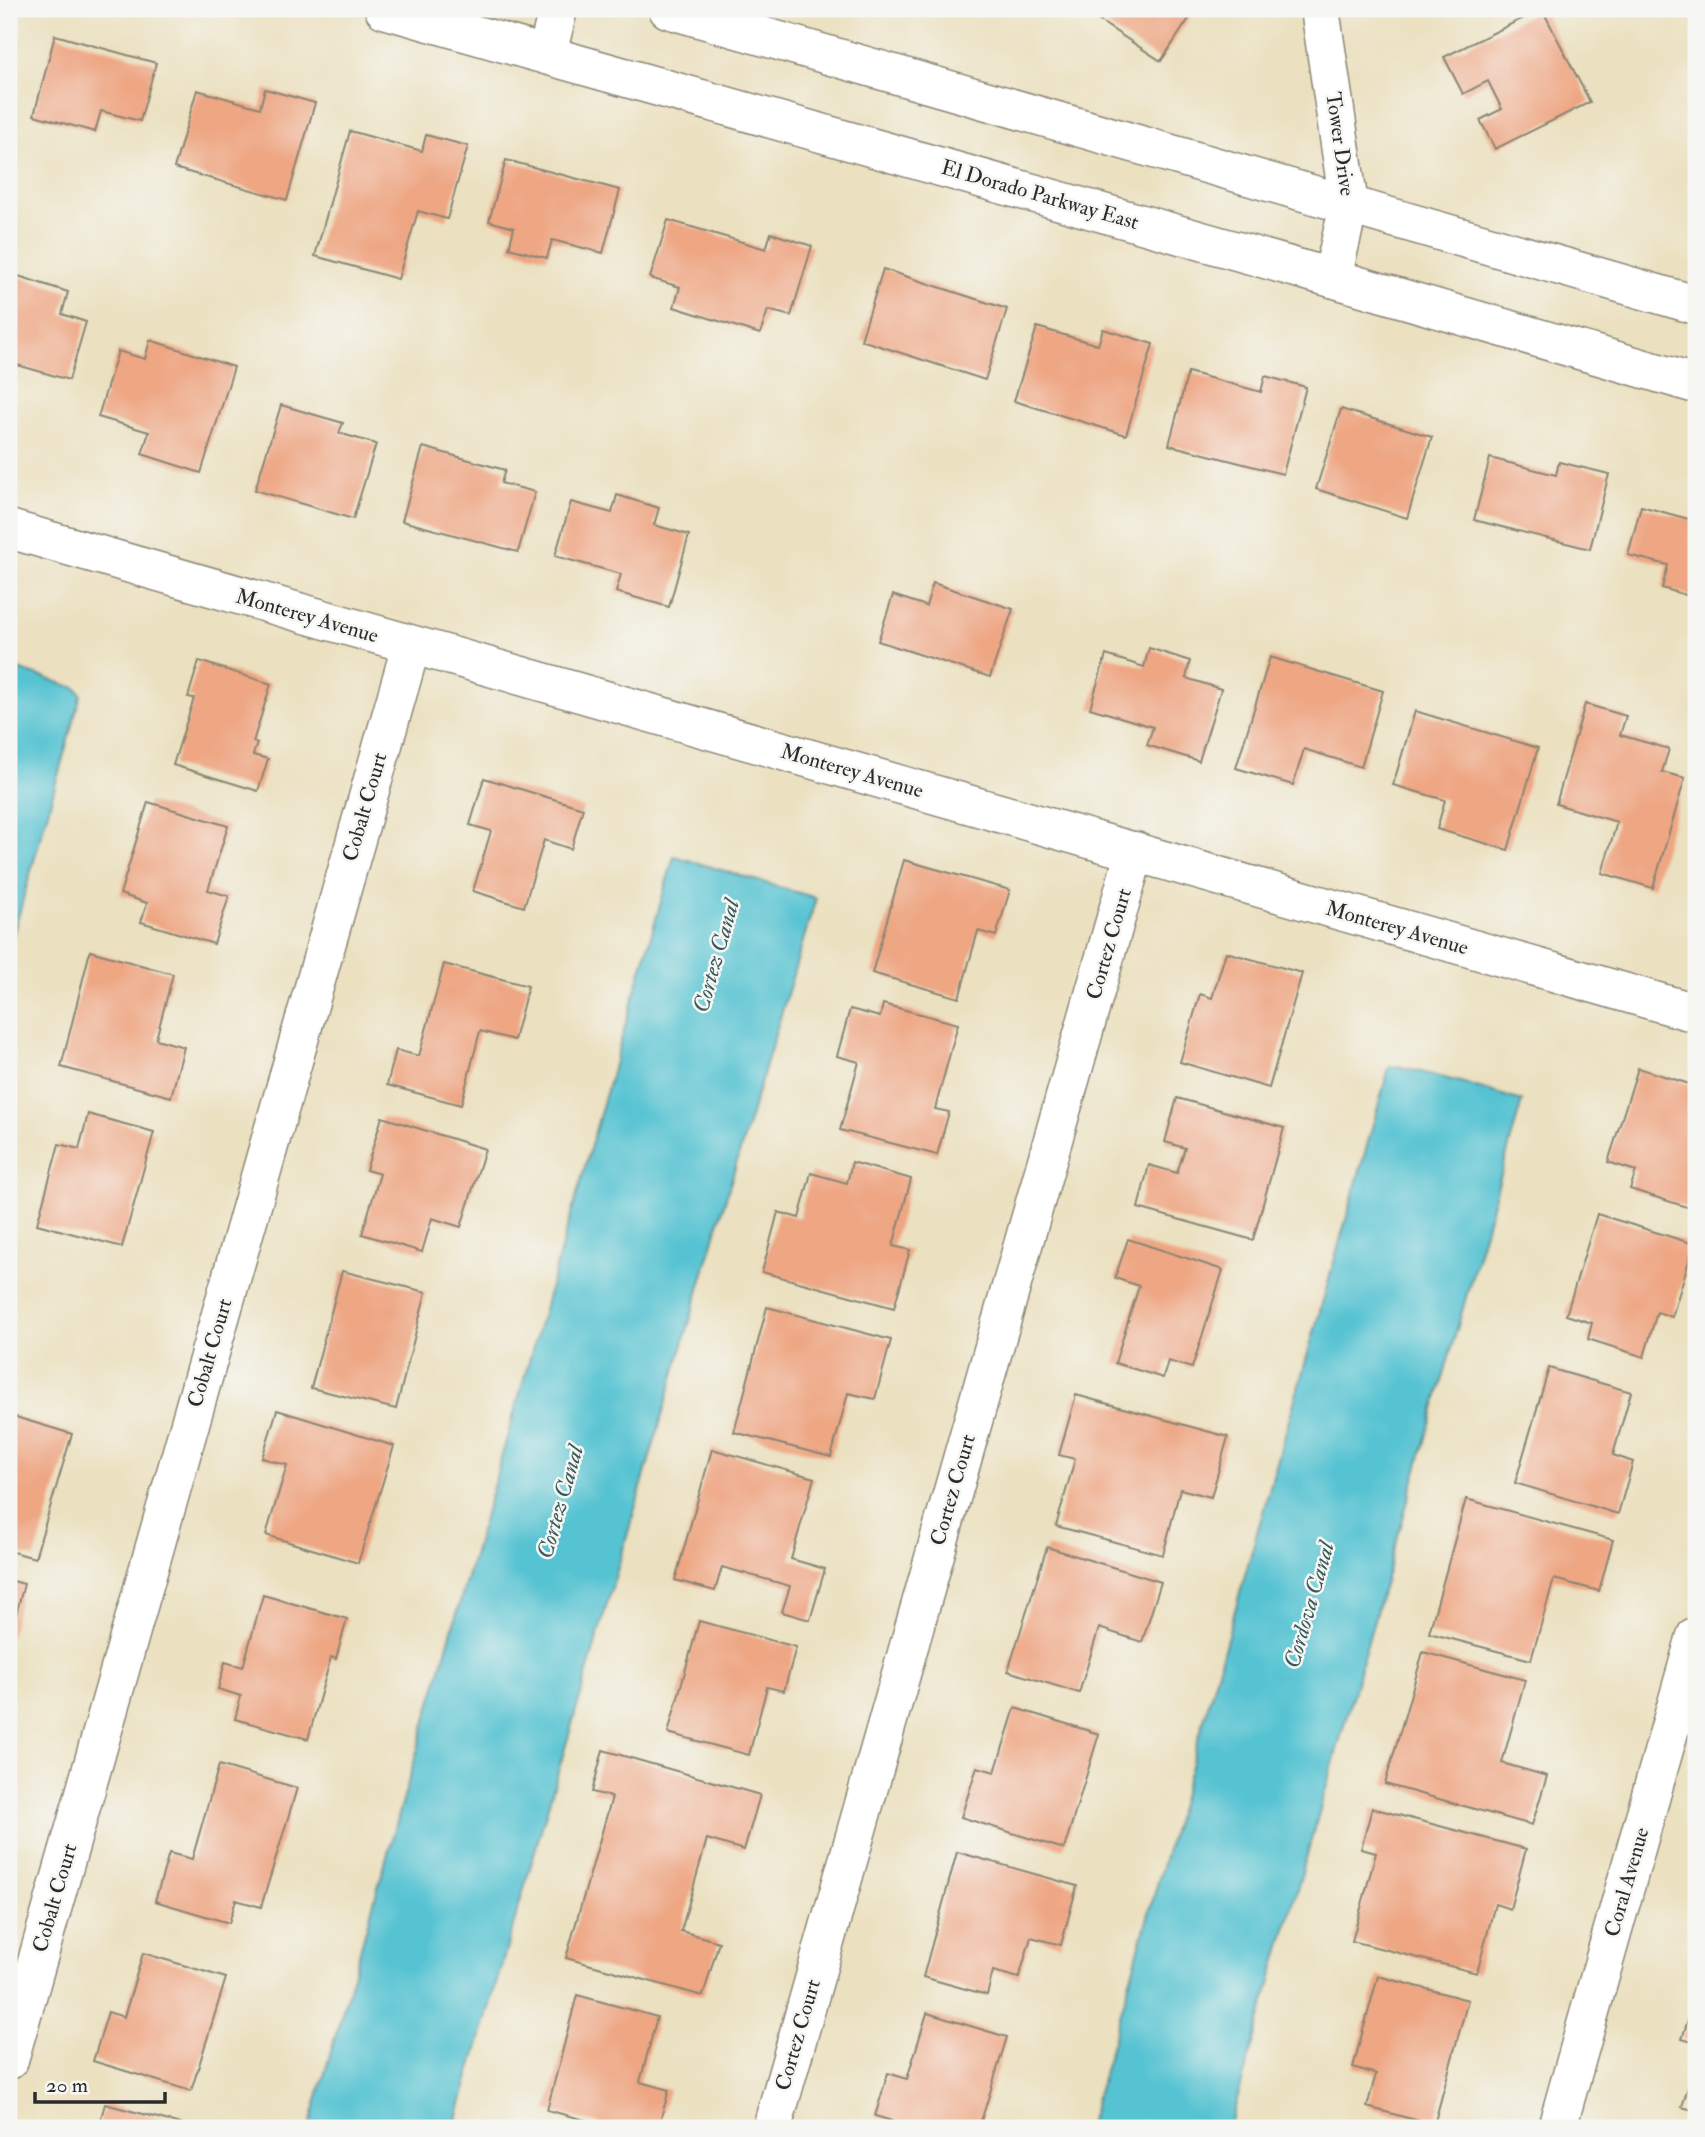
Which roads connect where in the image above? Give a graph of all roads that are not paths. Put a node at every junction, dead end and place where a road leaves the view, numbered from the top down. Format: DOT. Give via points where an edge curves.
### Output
graph roads {
  1 [pos="384,9"];
  2 [pos="558,9"];
  3 [pos="668,9"];
  4 [pos="1320,9"];
  5 [pos="547,55"];
  6 [pos="1349,205"];
  7 [pos="1332,278"];
  8 [pos="1696,305"];
  9 [pos="1696,384"];
  10 [pos="9,529"];
  11 [pos="411,646"];
  12 [pos="1135,851"];
  13 [pos="1696,1013"];
  14 [pos="1696,1636"];
  15 [pos="9,2060"];
  16 [pos="772,2128"];
  17 [pos="1557,2128"];
  1 -- 5 [label="street, El Dorado Parkway East"];
  2 -- 5 [label="street"];
  3 -- 6 [label="street"];
  4 -- 6 [label="street, Tower Drive"];
  5 -- 7 [label="street, El Dorado Parkway East"];
  6 -- 7 [label="street, Tower Drive"];
  6 -- 8 [label="street"];
  7 -- 9 [label="street, El Dorado Parkway East"];
  10 -- 11 [label="street, Monterey Avenue"];
  11 -- 12 [label="street, Monterey Avenue"];
  11 -- 15 [label="street, Cobalt Court"];
  12 -- 13 [label="street, Monterey Avenue"];
  12 -- 16 [label="street, Cortez Court"];
  14 -- 17 [label="street, Coral Avenue"];
}
